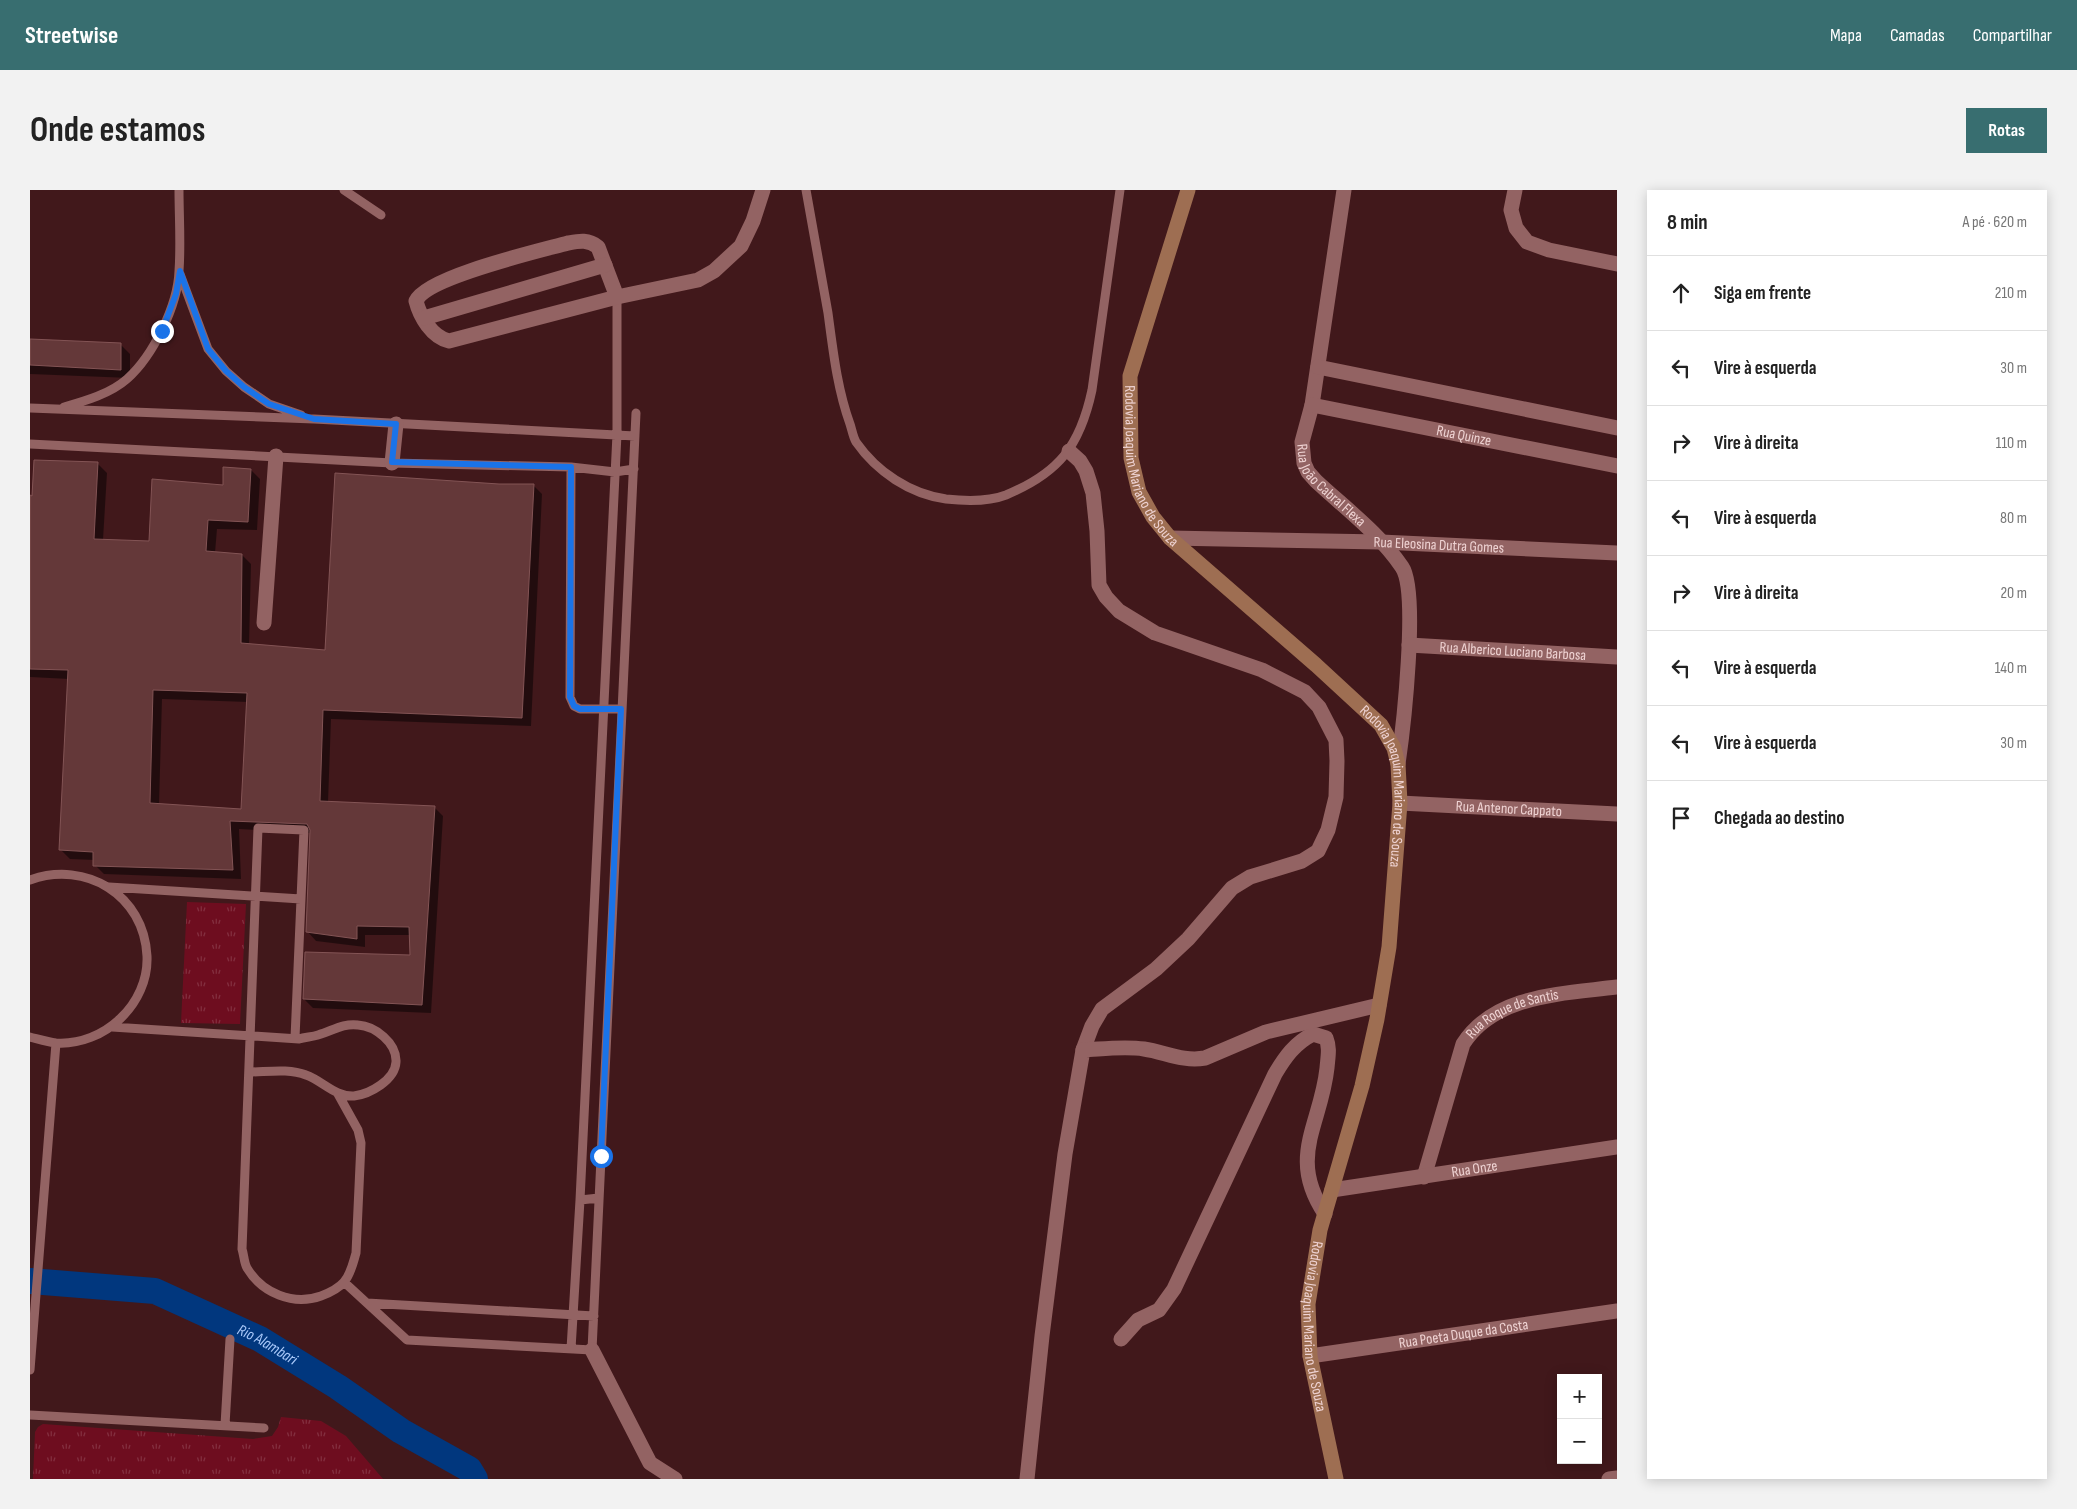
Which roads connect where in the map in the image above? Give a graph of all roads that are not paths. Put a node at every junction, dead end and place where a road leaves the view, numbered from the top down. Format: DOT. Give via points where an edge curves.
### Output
graph roads {
  1 [pos="179,190"];
  2 [pos="344,190"];
  3 [pos="763,190"];
  4 [pos="806,190"];
  5 [pos="1120,190"];
  6 [pos="1188,190"];
  7 [pos="1344,190"];
  8 [pos="1514,190"];
  9 [pos="380,215"];
  10 [pos="1617,264"];
  11 [pos="605,266"];
  12 [pos="180,271"];
  13 [pos="617,296"];
  14 [pos="424,318"];
  15 [pos="1318,367"];
  16 [pos="1312,405"];
  17 [pos="30,408"];
  18 [pos="57,409"];
  19 [pos="636,413"];
  20 [pos="314,419"];
  21 [pos="396,424"];
  22 [pos="1617,428"];
  23 [pos="617,434"];
  24 [pos="634,436"];
  25 [pos="30,444"];
  26 [pos="1069,451"];
  27 [pos="276,456"];
  28 [pos="392,462"];
  29 [pos="1617,466"];
  30 [pos="571,467"];
  31 [pos="634,469"];
  32 [pos="614,472"];
  33 [pos="1170,538"];
  34 [pos="1381,542"];
  35 [pos="1617,553"];
  36 [pos="264,623"];
  37 [pos="1409,645"];
  38 [pos="1617,657"];
  39 [pos="621,709"];
  40 [pos="604,710"];
  41 [pos="1398,764"];
  42 [pos="1400,803"];
  43 [pos="1617,814"];
  44 [pos="30,880"];
  45 [pos="109,887"];
  46 [pos="256,897"];
  47 [pos="301,899"];
  48 [pos="1617,987"];
  49 [pos="1379,1006"];
  50 [pos="112,1027"];
  51 [pos="250,1035"];
  52 [pos="30,1037"];
  53 [pos="295,1038"];
  54 [pos="56,1043"];
  55 [pos="1082,1050"];
  56 [pos="249,1072"];
  57 [pos="338,1094"];
  58 [pos="1617,1147"];
  59 [pos="1424,1177"];
  60 [pos="1332,1190"];
  61 [pos="599,1198"];
  62 [pos="580,1200"];
  63 [pos="1325,1214"];
  64 [pos="344,1282"];
  65 [pos="367,1303"];
  66 [pos="1617,1311"];
  67 [pos="574,1314"];
  68 [pos="594,1316"];
  69 [pos="230,1339"];
  70 [pos="1121,1339"];
  71 [pos="571,1349"];
  72 [pos="592,1350"];
  73 [pos="1310,1356"];
  74 [pos="30,1370"];
  75 [pos="30,1415"];
  76 [pos="224,1425"];
  77 [pos="264,1428"];
  78 [pos="1617,1478"];
  79 [pos="675,1479"];
  80 [pos="1026,1479"];
  81 [pos="1336,1479"];
  82 [pos="1609,1479"];
  1 -- 12 [label="lane"];
  2 -- 9 [label="lane"];
  3 -- 13 [label="street" via="754,221 741,246 714,271 698,280"];
  4 -- 26 [label="lane" via="845,410 856,440 877,466 902,485 932,497 965,501 1002,496 1032,484"];
  5 -- 26 [label="lane" via="1092,390 1087,414"];
  6 -- 33 [label="main road, Rodovia Joaquim Mariano de Souza" via="1130,376 1131,458 1139,492"];
  7 -- 15 [label="street, Rua João Cabral Flexa"];
  8 -- 10 [label="street" via="1511,210 1516,228 1527,242 1549,250"];
  11 -- 13 [label="street"];
  11 -- 14 [label="street"];
  11 -- 14 [label="street" via="598,247 592,242 568,243 433,285 416,301"];
  12 -- 18 [label="lane" via="176,294 162,331 127,379 104,393"];
  12 -- 20 [label="lane" via="208,349 226,371 269,404"];
  13 -- 14 [label="street" via="449,341 437,336"];
  13 -- 23 [label="lane"];
  15 -- 16 [label="street, Rua João Cabral Flexa"];
  15 -- 22 [label="street"];
  16 -- 29 [label="street, Rua Quinze"];
  16 -- 34 [label="street, Rua João Cabral Flexa" via="1302,442 1308,472"];
  17 -- 18 [label="lane"];
  18 -- 20 [label="lane"];
  19 -- 24 [label="lane"];
  20 -- 21 [label="lane"];
  21 -- 23 [label="lane"];
  21 -- 28 [label="street"];
  23 -- 24 [label="lane"];
  23 -- 32 [label="lane"];
  24 -- 31 [label="lane"];
  25 -- 27 [label="lane"];
  26 -- 55 [label="street" via="1086,471 1093,492 1099,585 1106,597 1119,611 1155,633 1262,670 1305,692 1319,707 1336,740 1337,761 1336,797 1328,830 1318,851 1302,861 1250,877 1232,888 1188,939 1156,969 1102,1009"];
  27 -- 28 [label="lane"];
  27 -- 36 [label="street"];
  28 -- 30 [label="lane"];
  30 -- 32 [label="lane"];
  30 -- 40 [label="lane" via="570,697 574,706 580,709"];
  31 -- 32 [label="lane"];
  31 -- 39 [label="lane"];
  32 -- 40 [label="lane"];
  33 -- 34 [label="street, Rua Eleosina Dutra Gomes"];
  33 -- 41 [label="main road, Rodovia Joaquim Mariano de Souza" via="1381,726 1394,748"];
  34 -- 35 [label="street, Rua Eleosina Dutra Gomes"];
  34 -- 37 [label="street, Rua João Cabral Flexa" via="1404,569 1409,594"];
  37 -- 38 [label="street, Rua Alberico Luciano Barbosa"];
  37 -- 41 [label="street, Rua João Cabral Flexa" via="1405,718"];
  39 -- 40 [label="lane"];
  39 -- 61 [label="lane"];
  40 -- 62 [label="lane"];
  41 -- 42 [label="main road, Rodovia Joaquim Mariano de Souza"];
  42 -- 43 [label="street, Rua Antenor Cappato"];
  42 -- 49 [label="main road, Rodovia Joaquim Mariano de Souza" via="1389,947"];
  44 -- 45 [label="lane" via="66,873 89,877"];
  45 -- 46 [label="lane"];
  45 -- 50 [label="lane" via="129,906 142,930 147,957 144,983 131,1008"];
  46 -- 47 [label="lane"];
  46 -- 47 [label="lane" via="258,828 304,830"];
  46 -- 51 [label="lane"];
  47 -- 53 [label="lane"];
  48 -- 59 [label="street, Rua Roque de Santis" via="1557,994 1509,1006 1472,1031 1463,1044"];
  49 -- 55 [label="street" via="1266,1032 1205,1058 1180,1058 1145,1049"];
  49 -- 60 [label="main road, Rodovia Joaquim Mariano de Souza" via="1362,1086"];
  50 -- 51 [label="lane"];
  50 -- 54 [label="lane" via="85,1040"];
  51 -- 53 [label="lane"];
  51 -- 56 [label="lane"];
  52 -- 54 [label="lane"];
  53 -- 57 [label="lane" via="318,1035 347,1025 372,1027 382,1034 391,1046 396,1062 390,1077 365,1093 353,1096"];
  54 -- 74 [label="lane"];
  55 -- 80 [label="street" via="1064,1163"];
  56 -- 57 [label="lane" via="305,1074"];
  56 -- 64 [label="lane" via="242,1249 247,1267 260,1284 277,1296 293,1299 312,1299 331,1292"];
  57 -- 64 [label="lane" via="358,1130 361,1143 356,1253"];
  58 -- 59 [label="street, Rua Onze"];
  59 -- 60 [label="street, Rua Onze"];
  60 -- 63 [label="main road, Rodovia Joaquim Mariano de Souza"];
  61 -- 62 [label="lane"];
  61 -- 68 [label="lane"];
  62 -- 67 [label="lane"];
  63 -- 70 [label="street" via="1313,1197 1306,1160 1326,1081 1330,1046 1326,1038 1313,1034 1302,1039 1286,1054 1275,1074 1174,1289 1159,1310 1138,1320"];
  63 -- 73 [label="main road, Rodovia Joaquim Mariano de Souza" via="1308,1304"];
  64 -- 65 [label="lane"];
  65 -- 67 [label="lane"];
  65 -- 71 [label="lane" via="407,1340"];
  66 -- 73 [label="street, Rua Poeta Duque da Costa"];
  67 -- 68 [label="lane"];
  67 -- 71 [label="lane"];
  68 -- 72 [label="lane"];
  69 -- 76 [label="lane"];
  71 -- 72 [label="lane"];
  72 -- 79 [label="street" via="650,1463"];
  73 -- 81 [label="main road, Rodovia Joaquim Mariano de Souza"];
  75 -- 76 [label="lane"];
  76 -- 77 [label="lane"];
  78 -- 82 [label="street"];
}
